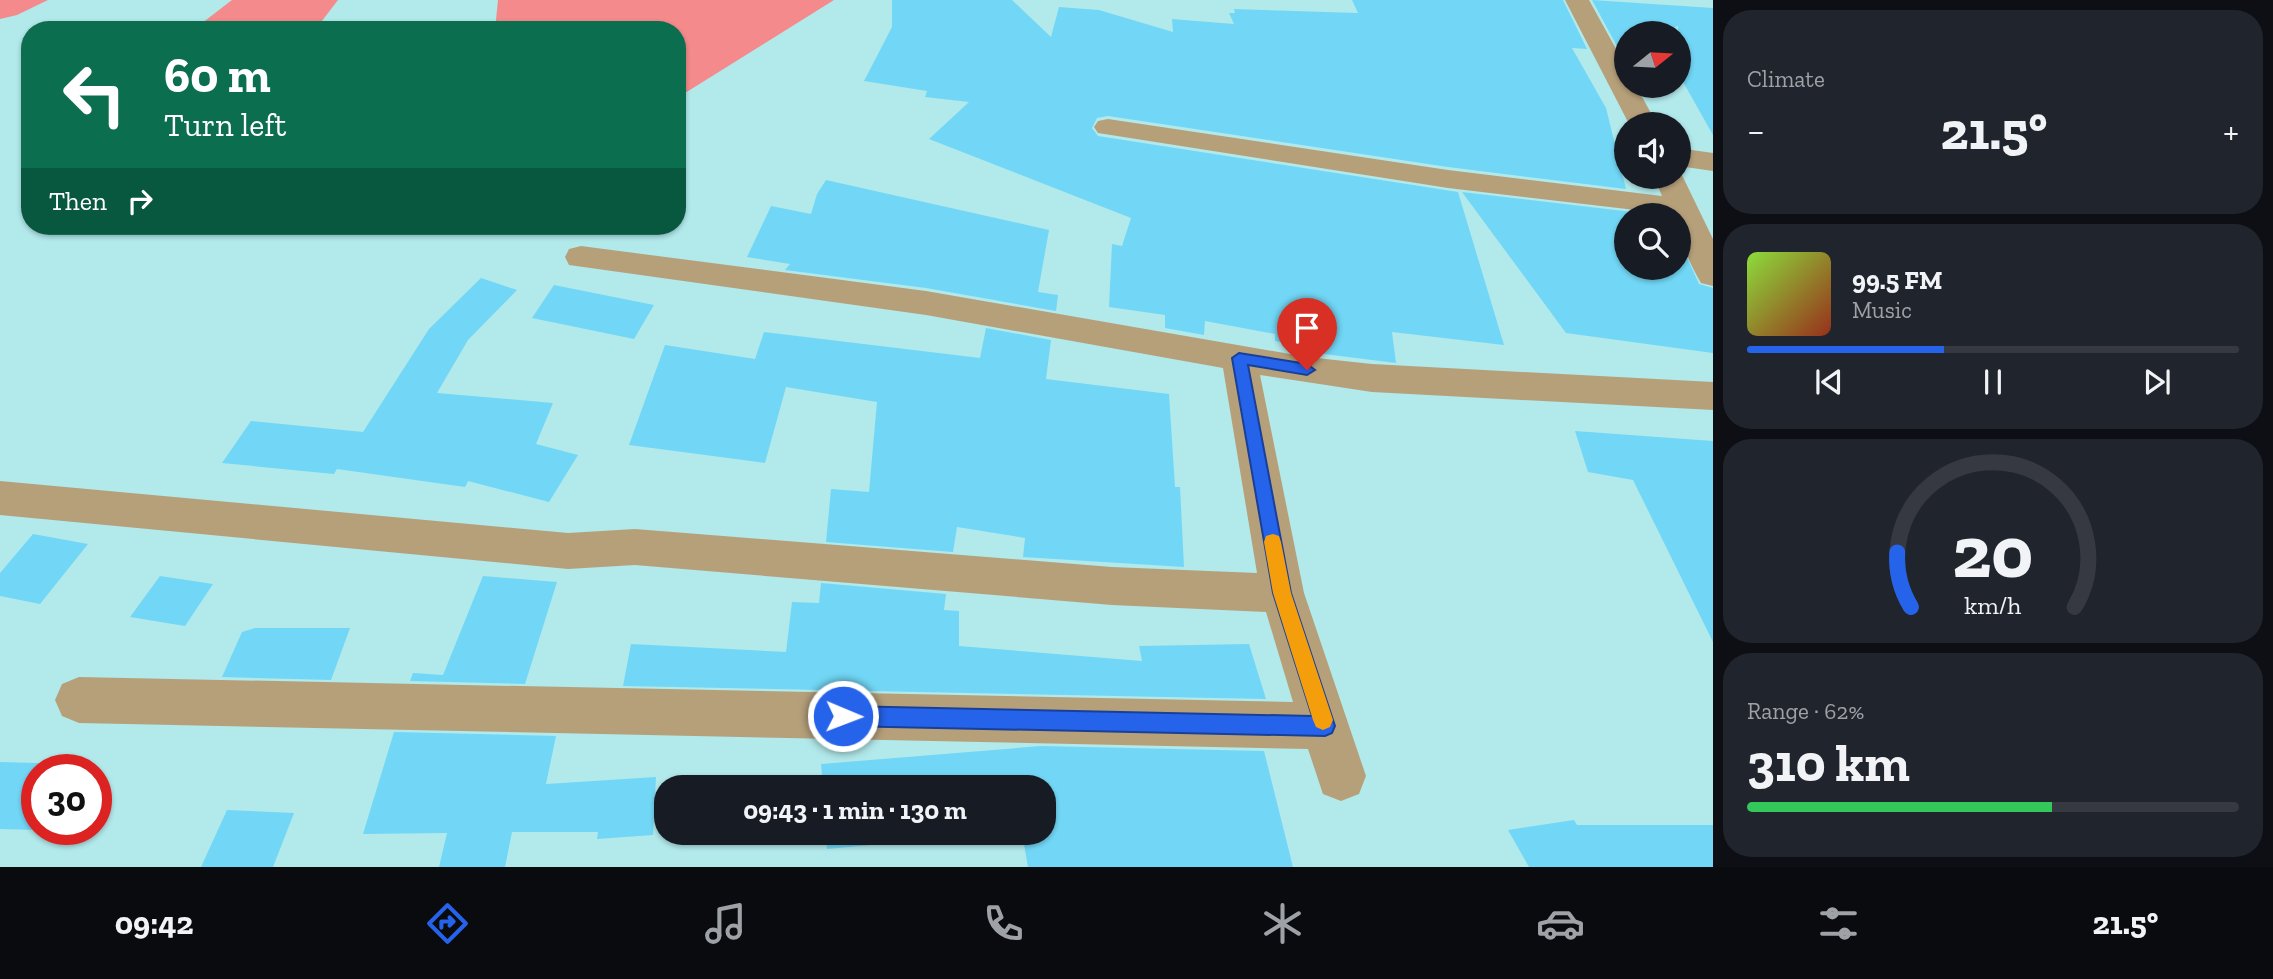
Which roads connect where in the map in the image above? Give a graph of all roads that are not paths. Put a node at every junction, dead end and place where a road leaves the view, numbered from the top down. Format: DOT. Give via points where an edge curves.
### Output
graph roads {
  1 [pos="1577,0"];
  2 [pos="1637,112"];
  3 [pos="1108,127"];
  4 [pos="1691,159"];
  5 [pos="1713,162"];
  6 [pos="1642,203"];
  7 [pos="1691,227"];
  8 [pos="581,257"];
  9 [pos="1713,275"];
  10 [pos="1239,358"];
  11 [pos="1713,396"];
  12 [pos="0,471"];
  13 [pos="0,498"];
  14 [pos="635,547"];
  15 [pos="1282,593"];
  16 [pos="79,700"];
  17 [pos="1325,726"];
  18 [pos="1341,776"];
  1 -- 2 [label="street"];
  3 -- 6 [label="street" via="1448,179"];
  4 -- 5 [label="street"];
  7 -- 9 [label="street"];
  8 -- 10 [label="street" via="926,303"];
  10 -- 11 [label="street" via="1372,378"];
  10 -- 15 [label="street"];
  12 -- 14 [label="street" via="552,527"];
  13 -- 14 [label="street" via="568,551"];
  14 -- 15 [label="street" via="1112,586"];
  15 -- 17 [label="street"];
  16 -- 17 [label="street"];
  17 -- 18 [label="street"];
}
